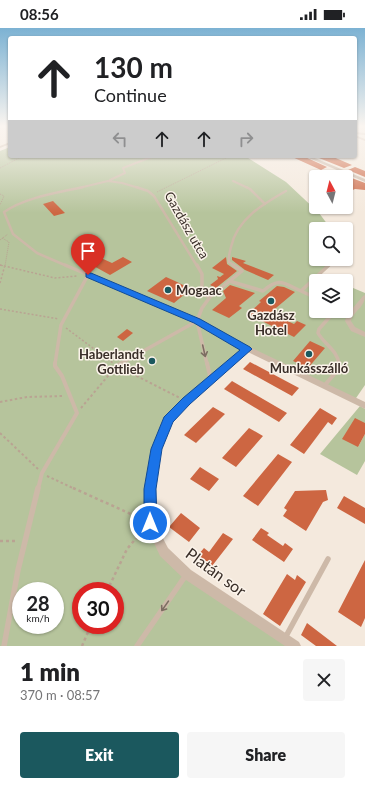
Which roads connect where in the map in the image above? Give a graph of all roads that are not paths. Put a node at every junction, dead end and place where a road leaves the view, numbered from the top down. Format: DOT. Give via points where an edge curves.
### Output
graph roads {
  1 [pos="149,158"];
  2 [pos="311,158"];
  3 [pos="108,181"];
  4 [pos="233,181"];
  5 [pos="365,181"];
  6 [pos="286,191"];
  7 [pos="265,204"];
  8 [pos="328,266"];
  9 [pos="88,275"];
  10 [pos="229,281"];
  11 [pos="301,291"];
  12 [pos="309,295"];
  13 [pos="210,297"];
  14 [pos="365,297"];
  15 [pos="329,318"];
  16 [pos="197,321"];
  17 [pos="365,335"];
  18 [pos="247,349"];
  19 [pos="117,366"];
  20 [pos="211,380"];
  21 [pos="324,386"];
  22 [pos="365,406"];
  23 [pos="328,559"];
  24 [pos="187,574"];
  25 [pos="284,639"];
  26 [pos="4,646"];
  27 [pos="137,646"];
  28 [pos="295,646"];
  1 -- 3 [label="lane" via="123,168 126,173"];
  2 -- 5 [label="street"];
  3 -- 9 [label="lane" via="11,207 4,212 13,234 37,253"];
  3 -- 13 [label="lane, Gazdász utca" via="137,187 154,196 202,274 202,294"];
  4 -- 7 [label="lane" via="250,188"];
  6 -- 7 [label="lane"];
  7 -- 10 [label="lane" via="247,218 234,234 228,258 229,262 242,271"];
  8 -- 11 [label="lane"];
  9 -- 16 [label="lane"];
  9 -- 26 [label="lane" via="63,320 55,366 62,376 77,412 42,473 18,570"];
  10 -- 11 [label="lane" via="257,291 280,282"];
  10 -- 13 [label="lane"];
  11 -- 12 [label="lane"];
  13 -- 16 [label="lane"];
  14 -- 17 [label="street" via="348,321 353,329"];
  15 -- 21 [label="lane" via="318,333 340,362 339,370"];
  16 -- 18 [label="lane"];
  16 -- 19 [label="lane"];
  16 -- 20 [label="lane, one-way"];
  18 -- 20 [label="street, Platán sor"];
  18 -- 21 [label="street"];
  20 -- 24 [label="street, Platán sor" via="168,420 156,449 150,489 150,523 164,552"];
  21 -- 22 [label="street"];
  23 -- 25 [label="lane"];
  24 -- 25 [label="street, Platán sor"];
  24 -- 27 [label="lane, one-way"];
  25 -- 28 [label="street, Platán sor"];
}
